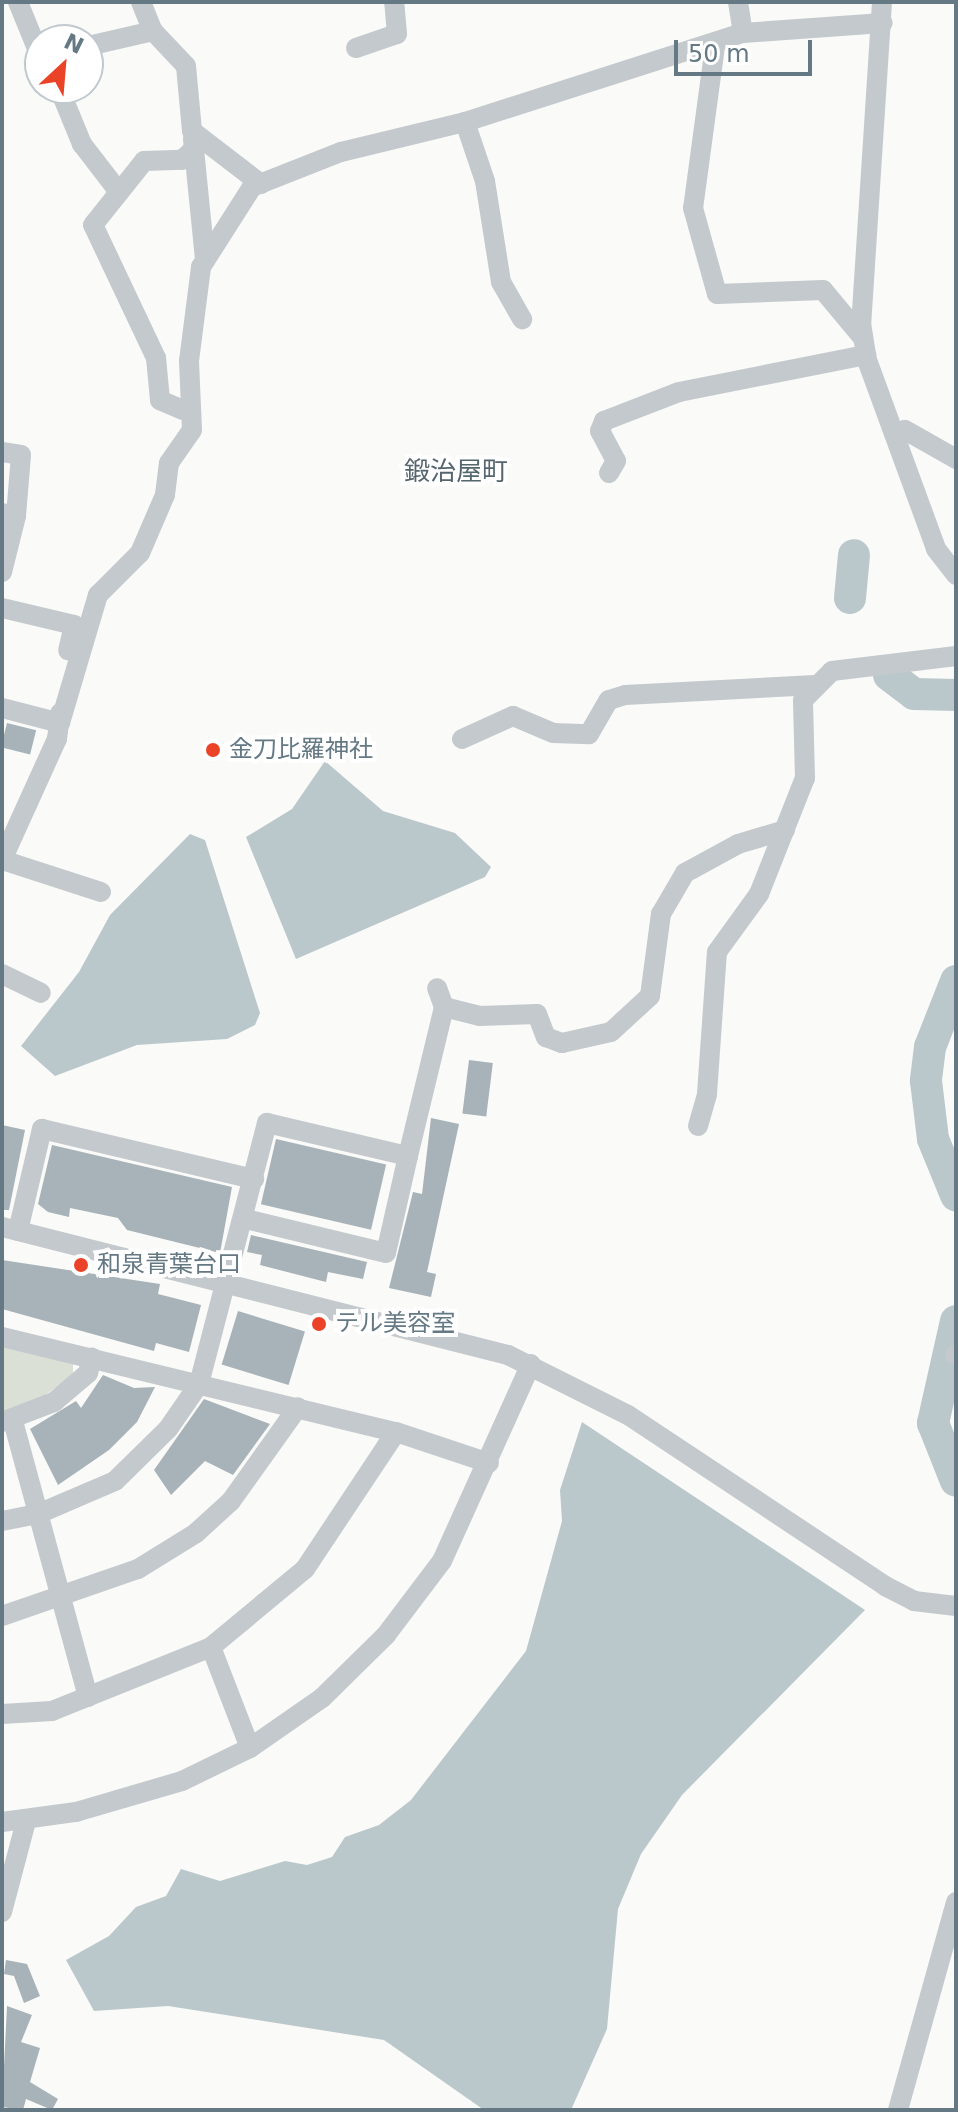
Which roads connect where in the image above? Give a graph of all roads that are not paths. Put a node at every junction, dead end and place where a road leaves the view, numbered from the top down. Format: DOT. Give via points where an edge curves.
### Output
graph roads {
  1 [pos="18,2"];
  2 [pos="141,2"];
  3 [pos="394,2"];
  4 [pos="738,2"];
  5 [pos="882,12"];
  6 [pos="27,24"];
  7 [pos="153,31"];
  8 [pos="743,33"];
  9 [pos="104,42"];
  10 [pos="715,46"];
  11 [pos="356,48"];
  12 [pos="66,104"];
  13 [pos="465,122"];
  14 [pos="193,140"];
  15 [pos="261,184"];
  16 [pos="119,192"];
  17 [pos="205,260"];
  18 [pos="522,319"];
  19 [pos="865,347"];
  20 [pos="183,410"];
  21 [pos="894,433"];
  22 [pos="2,452"];
  23 [pos="956,459"];
  24 [pos="609,473"];
  25 [pos="9,514"];
  26 [pos="2,572"];
  27 [pos="956,575"];
  28 [pos="2,608"];
  29 [pos="956,656"];
  30 [pos="815,685"];
  31 [pos="2,708"];
  32 [pos="60,723"];
  33 [pos="462,739"];
  34 [pos="11,816"];
  35 [pos="785,830"];
  36 [pos="2,860"];
  37 [pos="101,892"];
  38 [pos="2,974"];
  39 [pos="41,993"];
  40 [pos="698,1126"];
  41 [pos="408,1156"];
  42 [pos="254,1179"];
  43 [pos="245,1219"];
  44 [pos="10,1229"];
  45 [pos="229,1281"];
  46 [pos="2,1337"];
  47 [pos="92,1358"];
  48 [pos="531,1364"];
  49 [pos="199,1384"];
  50 [pos="298,1407"];
  51 [pos="8,1421"];
  52 [pos="396,1432"];
  53 [pos="489,1463"];
  54 [pos="38,1514"];
  55 [pos="2,1521"];
  56 [pos="63,1600"];
  57 [pos="956,1606"];
  58 [pos="2,1616"];
  59 [pos="211,1647"];
  60 [pos="88,1697"];
  61 [pos="2,1714"];
  62 [pos="250,1748"];
  63 [pos="26,1821"];
  64 [pos="2,1822"];
  65 [pos="956,1902"];
  66 [pos="2,1912"];
  67 [pos="898,2110"];
  1 -- 6 [label="street"];
  2 -- 7 [label="street"];
  3 -- 11 [label="street" via="397,34"];
  4 -- 8 [label="street"];
  5 -- 8 [label="street"];
  5 -- 19 [label="street"];
  7 -- 9 [label="street"];
  7 -- 14 [label="street" via="186,66"];
  8 -- 10 [label="street"];
  10 -- 13 [label="street"];
  10 -- 19 [label="street" via="693,208 717,294 823,290"];
  12 -- 16 [label="street" via="82,144"];
  13 -- 15 [label="street" via="341,152"];
  13 -- 18 [label="street" via="485,181 501,282"];
  14 -- 15 [label="street"];
  14 -- 16 [label="street" via="182,160 144,161"];
  14 -- 17 [label="street"];
  15 -- 17 [label="street"];
  16 -- 20 [label="street" via="93,225 156,358 160,400"];
  17 -- 32 [label="street" via="189,361 192,430 169,463 165,495 140,553 98,595"];
  19 -- 21 [label="street"];
  19 -- 24 [label="street" via="679,392 604,421 600,431 616,461"];
  21 -- 23 [label="street" via="905,430"];
  21 -- 27 [label="street" via="936,549"];
  22 -- 25 [label="street" via="21,455"];
  25 -- 26 [label="street"];
  28 -- 32 [label="street" via="74,625 59,682"];
  29 -- 30 [label="street" via="832,671"];
  30 -- 33 [label="street" via="625,695 600,710 589,734 553,733 513,716"];
  30 -- 35 [label="street" via="798,715 805,778"];
  31 -- 32 [label="street"];
  32 -- 34 [label="street"];
  34 -- 36 [label="street"];
  35 -- 40 [label="street" via="752,907 726,930 717,952"];
  35 -- 41 [label="street" via="738,844 685,873 661,914 650,996 611,1032 562,1043 546,1037 537,1014 479,1016 441,997"];
  36 -- 37 [label="street"];
  38 -- 39 [label="street"];
  41 -- 42 [label="street" via="267,1123"];
  41 -- 43 [label="street" via="386,1253"];
  42 -- 43 [label="street"];
  42 -- 44 [label="street" via="42,1129"];
  43 -- 45 [label="street"];
  44 -- 45 [label="street"];
  45 -- 48 [label="street" via="421,1328"];
  45 -- 49 [label="street"];
  46 -- 47 [label="street"];
  47 -- 49 [label="street"];
  47 -- 51 [label="street" via="72,1388"];
  48 -- 53 [label="street"];
  48 -- 57 [label="street" via="628,1415 885,1586 914,1601"];
  49 -- 50 [label="street"];
  49 -- 54 [label="street" via="168,1429 115,1481"];
  50 -- 52 [label="street"];
  50 -- 56 [label="street" via="231,1501 196,1533 138,1569"];
  51 -- 54 [label="street"];
  52 -- 53 [label="street"];
  52 -- 59 [label="street" via="305,1569"];
  53 -- 62 [label="street" via="442,1561 386,1635 322,1698"];
  54 -- 55 [label="street"];
  54 -- 56 [label="street"];
  56 -- 58 [label="street"];
  56 -- 60 [label="street"];
  59 -- 60 [label="street"];
  59 -- 62 [label="street"];
  60 -- 61 [label="street" via="52,1711"];
  62 -- 63 [label="street" via="130,1800"];
  63 -- 64 [label="street"];
  63 -- 66 [label="street"];
  65 -- 67 [label="street"];
}
